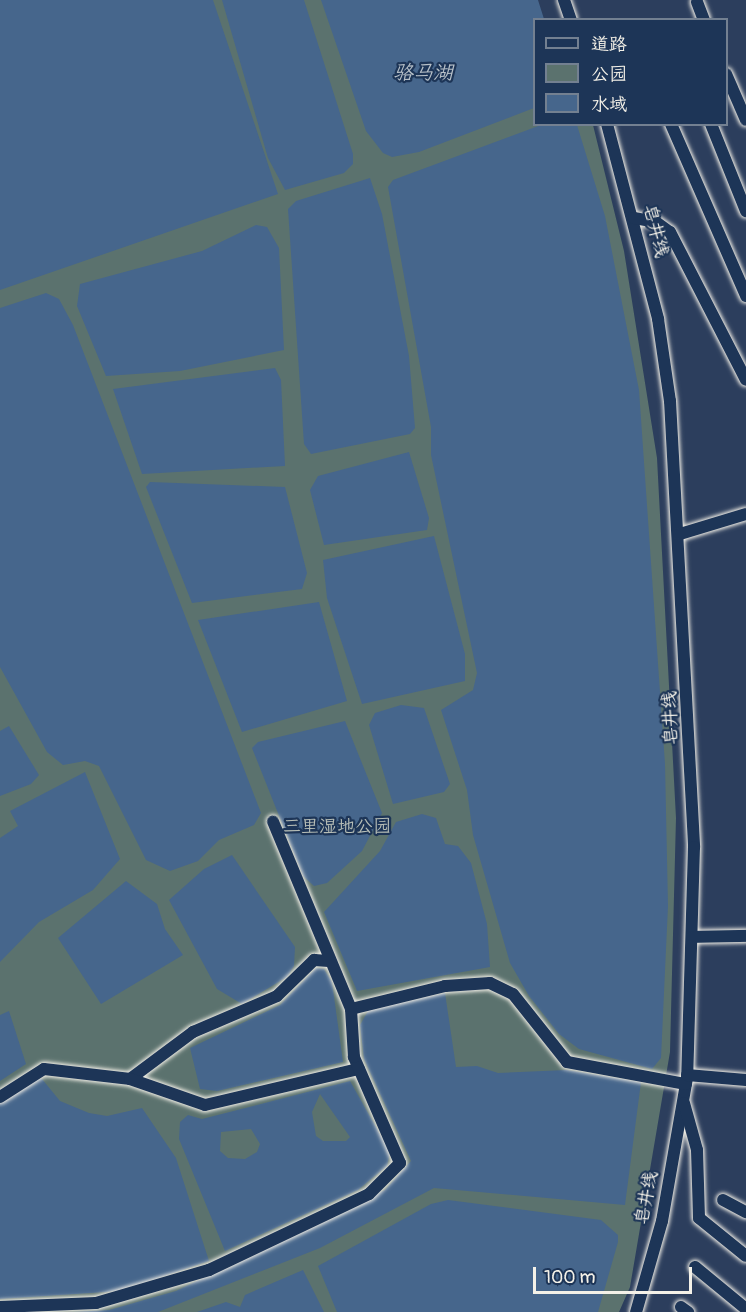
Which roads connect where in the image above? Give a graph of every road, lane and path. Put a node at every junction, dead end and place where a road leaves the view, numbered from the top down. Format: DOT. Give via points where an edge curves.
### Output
graph roads {
  1 [pos="564,0"];
  2 [pos="697,2"];
  3 [pos="570,18"];
  4 [pos="703,18"];
  5 [pos="728,79"];
  6 [pos="746,120"];
  7 [pos="608,126"];
  8 [pos="672,126"];
  9 [pos="712,126"];
  10 [pos="746,212"];
  11 [pos="634,218"];
  12 [pos="746,296"];
  13 [pos="746,380"];
  14 [pos="746,514"];
  15 [pos="680,534"];
  16 [pos="273,822"];
  17 [pos="746,936"];
  18 [pos="693,937"];
  19 [pos="329,961"];
  20 [pos="351,1009"];
  21 [pos="359,1069"];
  22 [pos="130,1079"];
  23 [pos="687,1079"];
  24 [pos="746,1080"];
  25 [pos="0,1097"];
  26 [pos="683,1100"];
  27 [pos="723,1200"];
  28 [pos="746,1212"];
  29 [pos="746,1256"];
  30 [pos="695,1267"];
  31 [pos="0,1307"];
  32 [pos="746,1309"];
  33 [pos="636,1312"];
  1 -- 3 [label="street"];
  2 -- 4 [label="street"];
  5 -- 6 [label="street"];
  7 -- 11 [label="street, 皂井线"];
  8 -- 12 [label="street"];
  9 -- 10 [label="street"];
  11 -- 13 [label="street" via="670,231"];
  11 -- 15 [label="street, 皂井线" via="664,366"];
  14 -- 15 [label="street"];
  15 -- 18 [label="street, 皂井线"];
  16 -- 19 [label="street"];
  17 -- 18 [label="street"];
  18 -- 23 [label="street, 皂井线"];
  19 -- 20 [label="street"];
  19 -- 22 [label="street" via="314,960 277,996 193,1032"];
  20 -- 21 [label="street"];
  20 -- 23 [label="street" via="445,986 490,982 513,994 567,1062"];
  21 -- 22 [label="street" via="206,1104"];
  21 -- 31 [label="street" via="400,1163 369,1194 209,1270 145,1293 53,1308"];
  22 -- 25 [label="street" via="44,1069"];
  23 -- 24 [label="street"];
  23 -- 26 [label="street, 皂井线"];
  26 -- 29 [label="street" via="697,1150 699,1218"];
  26 -- 33 [label="street, 皂井线" via="662,1221"];
  27 -- 28 [label="street"];
  30 -- 32 [label="street"];
}
